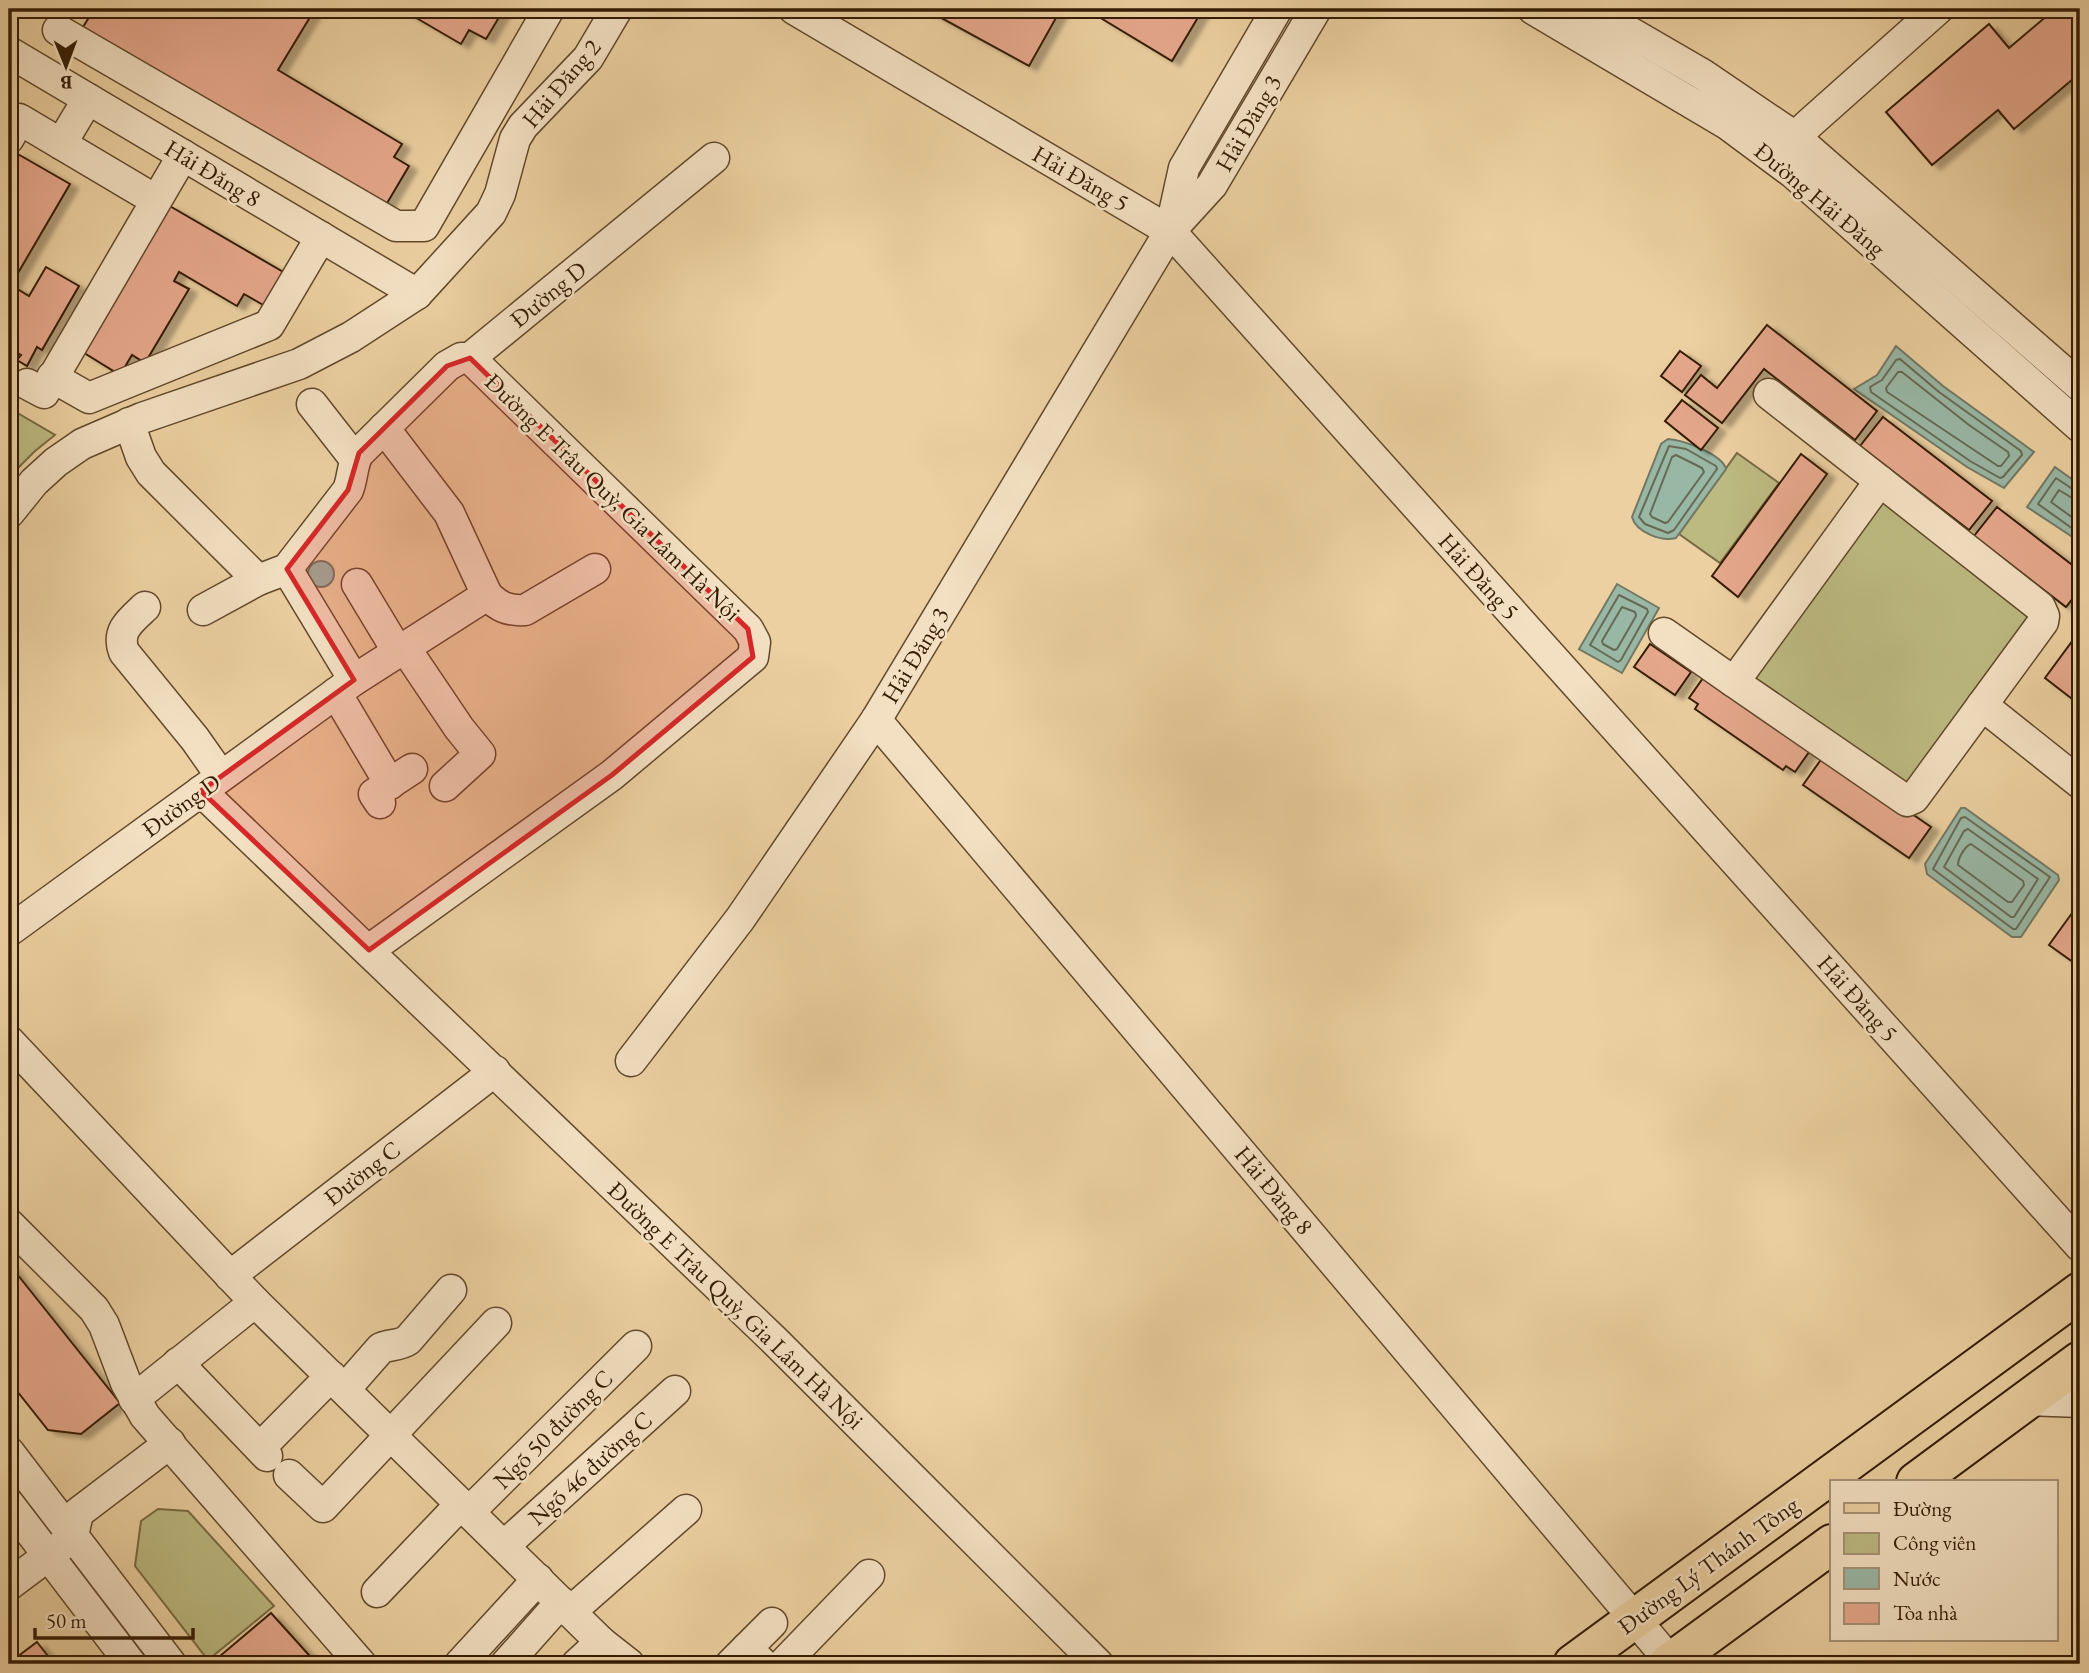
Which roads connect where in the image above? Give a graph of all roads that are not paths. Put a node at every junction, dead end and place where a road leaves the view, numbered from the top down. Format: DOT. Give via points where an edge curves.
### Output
graph roads {
  1 [pos="549,9"];
  2 [pos="617,9"];
  3 [pos="794,9"];
  4 [pos="1277,9"];
  5 [pos="1316,9"];
  6 [pos="1533,9"];
  7 [pos="1590,9"];
  8 [pos="1938,9"];
  9 [pos="64,20"];
  10 [pos="9,52"];
  11 [pos="36,68"];
  12 [pos="88,99"];
  13 [pos="484,122"];
  14 [pos="1795,137"];
  15 [pos="9,138"];
  16 [pos="515,139"];
  17 [pos="61,144"];
  18 [pos="183,155"];
  19 [pos="714,158"];
  20 [pos="1778,162"];
  21 [pos="1170,230"];
  22 [pos="321,237"];
  23 [pos="102,276"];
  24 [pos="417,294"];
  25 [pos="218,345"];
  26 [pos="470,358"];
  27 [pos="29,384"];
  28 [pos="2080,386"];
  29 [pos="233,388"];
  30 [pos="1769,394"];
  31 [pos="312,404"];
  32 [pos="129,423"];
  33 [pos="2080,427"];
  34 [pos="384,428"];
  35 [pos="355,459"];
  36 [pos="1880,481"];
  37 [pos="9,513"];
  38 [pos="286,569"];
  39 [pos="595,569"];
  40 [pos="258,580"];
  41 [pos="357,584"];
  42 [pos="488,595"];
  43 [pos="145,607"];
  44 [pos="203,610"];
  45 [pos="1664,633"];
  46 [pos="401,650"];
  47 [pos="1734,682"];
  48 [pos="345,686"];
  49 [pos="1982,705"];
  50 [pos="876,720"];
  51 [pos="2080,782"];
  52 [pos="211,783"];
  53 [pos="394,785"];
  54 [pos="445,786"];
  55 [pos="9,931"];
  56 [pos="369,950"];
  57 [pos="9,1041"];
  58 [pos="631,1061"];
  59 [pos="495,1071"];
  60 [pos="9,1224"];
  61 [pos="2080,1246"];
  62 [pos="230,1276"];
  63 [pos="451,1290"];
  64 [pos="2080,1292"];
  65 [pos="255,1302"];
  66 [pos="496,1323"];
  67 [pos="636,1346"];
  68 [pos="2080,1361"];
  69 [pos="178,1363"];
  70 [pos="338,1383"];
  71 [pos="675,1391"];
  72 [pos="134,1399"];
  73 [pos="2028,1400"];
  74 [pos="2080,1402"];
  75 [pos="390,1434"];
  76 [pos="170,1443"];
  77 [pos="9,1452"];
  78 [pos="272,1460"];
  79 [pos="1919,1480"];
  80 [pos="9,1504"];
  81 [pos="465,1508"];
  82 [pos="686,1510"];
  83 [pos="68,1520"];
  84 [pos="19,1537"];
  85 [pos="1830,1545"];
  86 [pos="504,1546"];
  87 [pos="48,1555"];
  88 [pos="869,1575"];
  89 [pos="538,1579"];
  90 [pos="9,1585"];
  91 [pos="377,1592"];
  92 [pos="566,1607"];
  93 [pos="1635,1619"];
  94 [pos="772,1623"];
  95 [pos="601,1642"];
  96 [pos="747,1659"];
  97 [pos="1670,1663"];
  98 [pos="131,1664"];
  99 [pos="171,1664"];
  100 [pos="361,1664"];
  101 [pos="460,1664"];
  102 [pos="506,1664"];
  103 [pos="577,1664"];
  104 [pos="629,1664"];
  105 [pos="783,1664"];
  106 [pos="1098,1664"];
  107 [pos="1573,1664"];
  1 -- 13 [label="street"];
  2 -- 16 [label="street, Hải Đăng 2" via="588,58"];
  3 -- 21 [label="street, Hải Đăng 5"];
  4 -- 21 [label="street, Hải Đăng 3" via="1185,168"];
  5 -- 21 [label="street, Hải Đăng 3" via="1212,185"];
  6 -- 20 [label="street, Đường Hải Đăng" via="1697,105"];
  7 -- 14 [label="street, Đường Hải Đăng" via="1702,74"];
  8 -- 14 [label="street"];
  9 -- 11 [label="street"];
  9 -- 13 [label="street" via="396,226 424,226"];
  10 -- 11 [label="street, Hải Đăng 8"];
  11 -- 12 [label="street, Hải Đăng 8"];
  12 -- 17 [label="street"];
  12 -- 18 [label="street, Hải Đăng 8"];
  13 -- 16 [label="street"];
  14 -- 20 [label="street"];
  14 -- 28 [label="street, Đường Hải Đăng"];
  15 -- 17 [label="street" via="19,120"];
  16 -- 24 [label="street, Hải Đăng 2" via="491,214"];
  17 -- 23 [label="street" via="146,185"];
  18 -- 22 [label="street, Hải Đăng 8"];
  18 -- 23 [label="street"];
  19 -- 26 [label="street, Đường D"];
  20 -- 33 [label="street, Đường Hải Đăng"];
  21 -- 50 [label="street, Hải Đăng 3"];
  21 -- 61 [label="street, Hải Đăng 5"];
  22 -- 24 [label="street, Hải Đăng 8"];
  22 -- 25 [label="street" via="268,325"];
  23 -- 27 [label="street"];
  24 -- 29 [label="street, Hải Đăng 2" via="319,355"];
  25 -- 27 [label="street" via="89,398"];
  25 -- 29 [label="street"];
  26 -- 34 [label="street, Đường D" via="453,361"];
  26 -- 56 [label="street, Đường E Trâu Quỳ, Gia Lâm Hà Nội" via="748,629 755,642 753,657 612,775"];
  29 -- 32 [label="street, Hải Đăng 2"];
  30 -- 36 [label="street"];
  31 -- 35 [label="street"];
  32 -- 37 [label="street, Hải Đăng 2" via="82,444 56,462"];
  32 -- 40 [label="street" via="151,473"];
  34 -- 35 [label="street, Đường D"];
  34 -- 42 [label="street" via="449,513"];
  35 -- 38 [label="street, Đường D" via="348,490"];
  36 -- 47 [label="street"];
  36 -- 49 [label="street" via="2043,611 2043,622"];
  38 -- 40 [label="street"];
  38 -- 48 [label="street"];
  39 -- 42 [label="street" via="525,610 498,606"];
  40 -- 44 [label="street"];
  41 -- 46 [label="street"];
  42 -- 46 [label="street, Đường D"];
  43 -- 52 [label="street, Đường E Trâu Quỳ, Gia Lâm Hà Nội" via="121,633 120,643 195,739"];
  45 -- 47 [label="street"];
  46 -- 48 [label="street, Đường D"];
  46 -- 54 [label="street" via="480,754"];
  47 -- 49 [label="street" via="1906,801 1914,798"];
  48 -- 52 [label="street, Đường D"];
  48 -- 53 [label="street"];
  49 -- 51 [label="street"];
  50 -- 58 [label="street, Hải Đăng 3" via="740,919"];
  50 -- 93 [label="street, Hải Đăng 8"];
  52 -- 55 [label="street, Đường D"];
  52 -- 56 [label="street, Đường E Trâu Quỳ, Gia Lâm Hà Nội"];
  56 -- 59 [label="street, Đường E Trâu Quỳ, Gia Lâm Hà Nội"];
  57 -- 62 [label="street"];
  59 -- 62 [label="street, Đường C"];
  59 -- 106 [label="street, Đường E Trâu Quỳ, Gia Lâm Hà Nội" via="776,1342"];
  60 -- 72 [label="street" via="100,1317"];
  62 -- 65 [label="street"];
  63 -- 70 [label="street" via="408,1340 382,1349"];
  64 -- 93 [label="main road, Đường Lý Thánh Tông"];
  65 -- 69 [label="street"];
  65 -- 70 [label="street"];
  66 -- 75 [label="street"];
  67 -- 81 [label="street, Ngõ 50 đường C"];
  68 -- 73 [label="main road"];
  69 -- 72 [label="street"];
  69 -- 78 [label="street"];
  70 -- 75 [label="street"];
  70 -- 78 [label="street"];
  71 -- 86 [label="street, Ngõ 46 đường C"];
  72 -- 76 [label="street"];
  73 -- 74 [label="street"];
  73 -- 79 [label="main road"];
  75 -- 78 [label="street" via="323,1507"];
  75 -- 81 [label="street"];
  76 -- 83 [label="street"];
  76 -- 100 [label="street"];
  77 -- 83 [label="street"];
  80 -- 84 [label="street"];
  81 -- 86 [label="street"];
  81 -- 91 [label="street"];
  82 -- 92 [label="street"];
  83 -- 84 [label="street"];
  83 -- 87 [label="street"];
  83 -- 99 [label="street"];
  84 -- 87 [label="street"];
  85 -- 97 [label="main road"];
  86 -- 89 [label="street"];
  87 -- 90 [label="street"];
  87 -- 98 [label="street"];
  88 -- 105 [label="street"];
  89 -- 92 [label="street"];
  89 -- 101 [label="street"];
  92 -- 95 [label="street"];
  92 -- 102 [label="street"];
  93 -- 97 [label="street, Hải Đăng 8"];
  93 -- 107 [label="main road, Đường Lý Thánh Tông"];
  94 -- 96 [label="street"];
  95 -- 103 [label="street"];
  95 -- 104 [label="street"];
}
